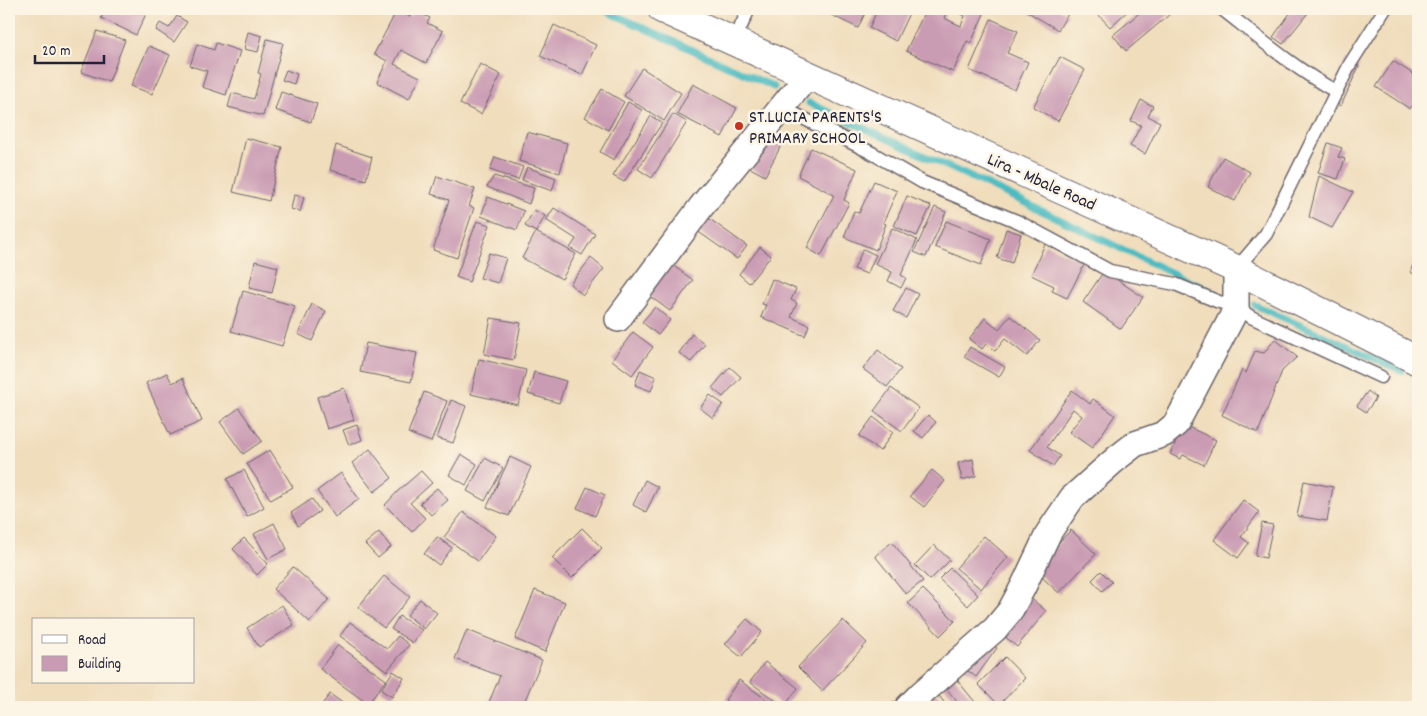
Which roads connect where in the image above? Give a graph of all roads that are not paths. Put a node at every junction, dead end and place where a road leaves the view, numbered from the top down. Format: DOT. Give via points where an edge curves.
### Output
graph roads {
  1 [pos="662,9"];
  2 [pos="749,9"];
  3 [pos="1222,9"];
  4 [pos="1385,9"];
  5 [pos="734,41"];
  6 [pos="808,75"];
  7 [pos="1337,92"];
  8 [pos="781,107"];
  9 [pos="1236,269"];
  10 [pos="1236,306"];
  11 [pos="618,319"];
  12 [pos="1418,361"];
  13 [pos="1381,377"];
  14 [pos="908,707"];
  1 -- 5 [label="main road, Lira - Mbale Road"];
  2 -- 5 [label="lane"];
  3 -- 7 [label="lane" via="1312,78"];
  4 -- 7 [label="lane" via="1350,64"];
  5 -- 6 [label="main road, Lira - Mbale Road"];
  6 -- 8 [label="street"];
  6 -- 9 [label="main road, Lira - Mbale Road"];
  7 -- 9 [label="lane" via="1266,234"];
  8 -- 10 [label="lane" via="922,182 1019,222 1110,271 1175,284"];
  8 -- 11 [label="street"];
  9 -- 10 [label="street"];
  9 -- 12 [label="main road, Lira - Mbale Road"];
  10 -- 13 [label="lane" via="1252,317"];
  10 -- 14 [label="street" via="1176,424 1164,434 1135,444 1072,498 1049,532 1010,610 994,629"];
}
